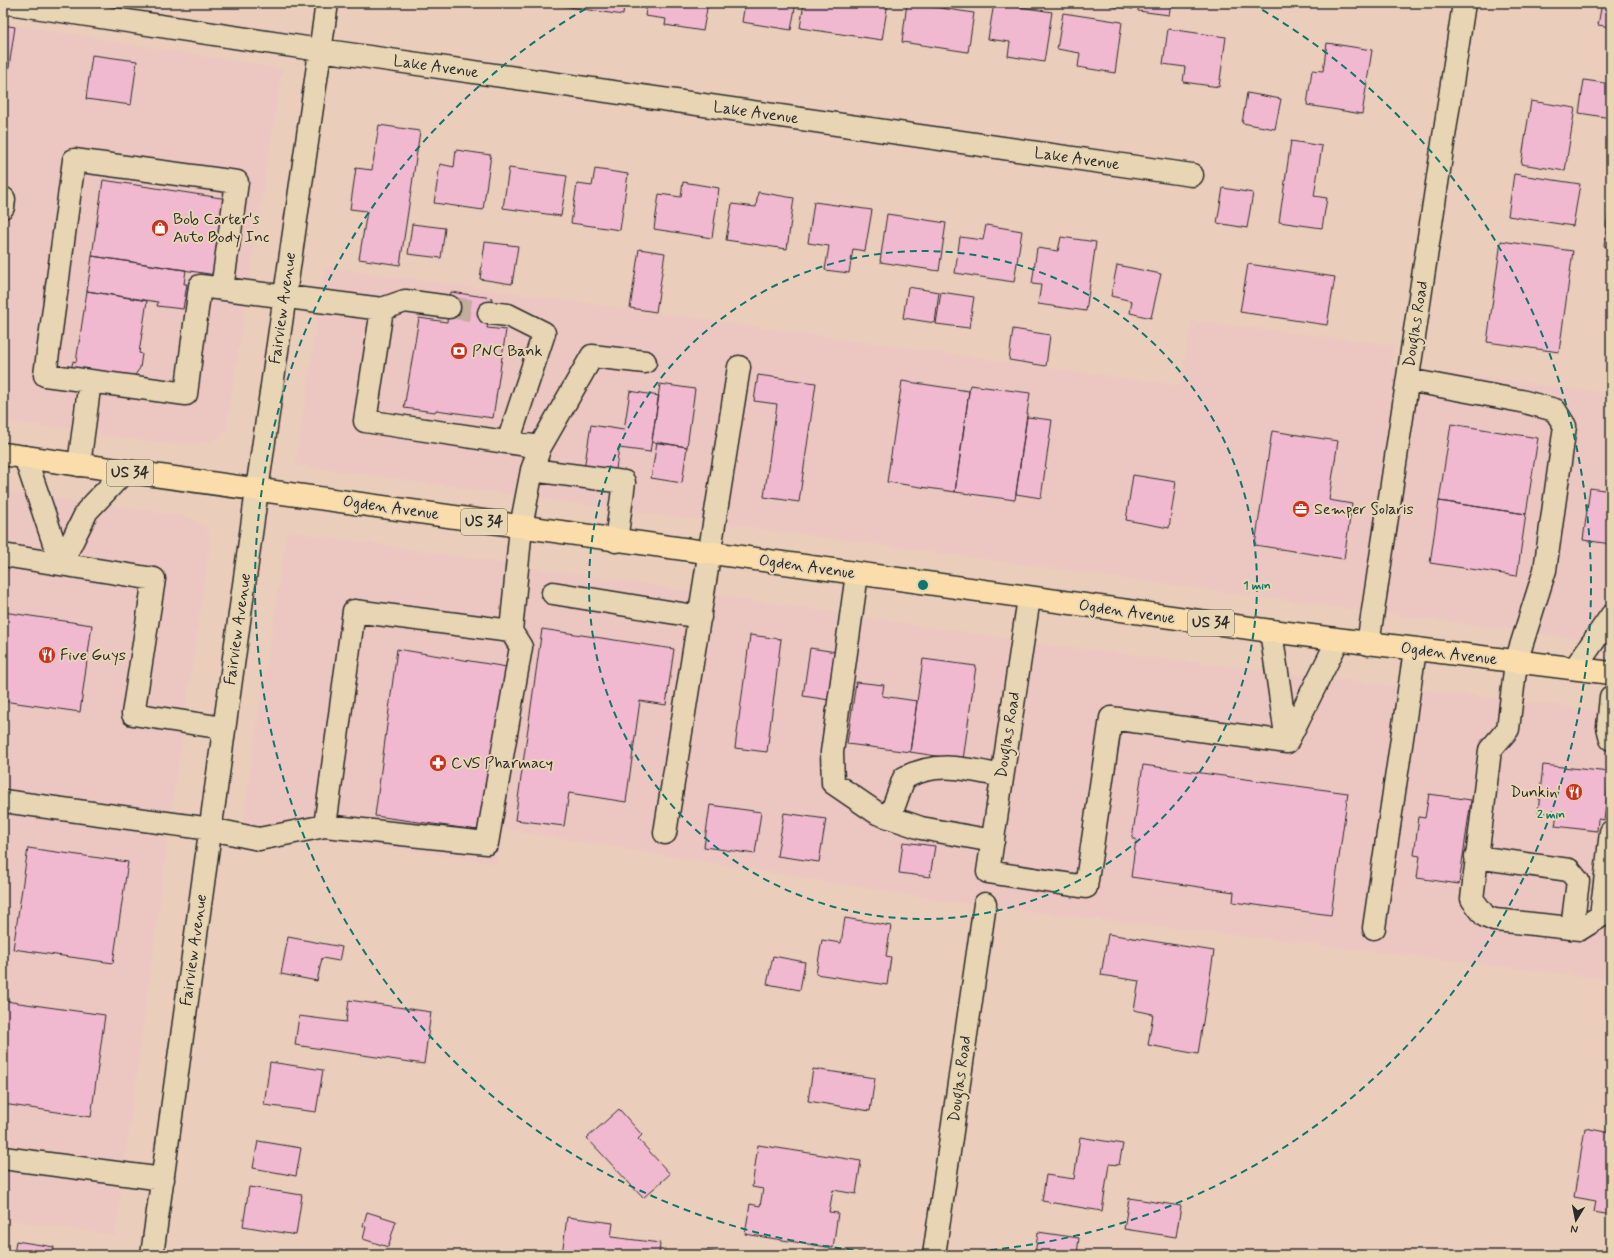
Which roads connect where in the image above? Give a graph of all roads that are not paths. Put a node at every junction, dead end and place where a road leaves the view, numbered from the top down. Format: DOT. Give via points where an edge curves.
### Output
graph roads {
  1 [pos="8,3"];
  2 [pos="327,3"];
  3 [pos="1464,3"];
  4 [pos="320,50"];
  5 [pos="1192,175"];
  6 [pos="222,289"];
  7 [pos="285,297"];
  8 [pos="449,307"];
  9 [pos="382,309"];
  10 [pos="489,313"];
  11 [pos="645,362"];
  12 [pos="739,368"];
  13 [pos="1408,380"];
  14 [pos="90,381"];
  15 [pos="508,442"];
  16 [pos="540,447"];
  17 [pos="3,454"];
  18 [pos="25,457"];
  19 [pos="79,465"];
  20 [pos="532,470"];
  21 [pos="124,472"];
  22 [pos="257,490"];
  23 [pos="521,527"];
  24 [pos="616,541"];
  25 [pos="711,553"];
  26 [pos="3,555"];
  27 [pos="61,564"];
  28 [pos="858,574"];
  29 [pos="553,593"];
  30 [pos="1029,598"];
  31 [pos="1611,616"];
  32 [pos="700,617"];
  33 [pos="510,631"];
  34 [pos="1271,631"];
  35 [pos="1338,640"];
  36 [pos="1368,644"];
  37 [pos="1415,650"];
  38 [pos="1516,662"];
  39 [pos="1575,668"];
  40 [pos="1611,673"];
  41 [pos="1611,696"];
  42 [pos="224,728"];
  43 [pos="1611,738"];
  44 [pos="1287,742"];
  45 [pos="1002,776"];
  46 [pos="3,801"];
  47 [pos="890,817"];
  48 [pos="325,826"];
  49 [pos="211,829"];
  50 [pos="1611,832"];
  51 [pos="665,833"];
  52 [pos="992,841"];
  53 [pos="1476,857"];
  54 [pos="985,904"];
  55 [pos="1374,928"];
  56 [pos="1572,928"];
  57 [pos="3,1158"];
  58 [pos="163,1179"];
  59 [pos="152,1255"];
  60 [pos="934,1255"];
  1 -- 4 [label="street, Lake Avenue"];
  2 -- 4 [label="street, Fairview Avenue"];
  3 -- 13 [label="street, Douglas Road"];
  4 -- 5 [label="street, Lake Avenue"];
  4 -- 7 [label="street, Fairview Avenue"];
  6 -- 7 [label="street"];
  6 -- 14 [label="street" via="200,286 186,394"];
  6 -- 14 [label="street" via="236,182 74,160 45,375"];
  7 -- 9 [label="street"];
  7 -- 22 [label="street, Fairview Avenue"];
  8 -- 9 [label="street" via="405,301"];
  9 -- 15 [label="street" via="365,421"];
  10 -- 15 [label="street" via="508,316 544,333"];
  11 -- 16 [label="street" via="592,356"];
  12 -- 25 [label="street"];
  13 -- 36 [label="street, Douglas Road"];
  13 -- 38 [label="street" via="1522,401 1555,410 1565,426 1545,570"];
  14 -- 19 [label="street"];
  15 -- 16 [label="street"];
  16 -- 20 [label="street"];
  17 -- 18 [label="main road, Ogden Avenue / US 34"];
  18 -- 19 [label="main road, Ogden Avenue / US 34"];
  18 -- 27 [label="street"];
  19 -- 21 [label="main road, Ogden Avenue / US 34"];
  20 -- 23 [label="street"];
  20 -- 24 [label="street" via="624,482"];
  21 -- 22 [label="main road, Ogden Avenue / US 34"];
  21 -- 27 [label="street" via="87,511"];
  22 -- 23 [label="main road, Ogden Avenue / US 34"];
  22 -- 42 [label="street, Fairview Avenue"];
  23 -- 24 [label="main road, Ogden Avenue / US 34"];
  23 -- 33 [label="street"];
  24 -- 25 [label="main road, Ogden Avenue / US 34"];
  25 -- 28 [label="main road, Ogden Avenue / US 34"];
  25 -- 32 [label="street"];
  26 -- 27 [label="street"];
  27 -- 42 [label="street" via="154,579 132,714"];
  28 -- 30 [label="main road, Ogden Avenue / US 34"];
  28 -- 47 [label="street" via="832,752 833,782 877,813"];
  29 -- 32 [label="street"];
  30 -- 34 [label="main road, Ogden Avenue / US 34"];
  30 -- 45 [label="street, Douglas Road"];
  31 -- 39 [label="street"];
  32 -- 51 [label="street"];
  33 -- 48 [label="street" via="354,611"];
  33 -- 48 [label="street" via="521,647 487,843"];
  34 -- 35 [label="main road, Ogden Avenue / US 34"];
  34 -- 44 [label="street"];
  35 -- 36 [label="main road, Ogden Avenue / US 34"];
  35 -- 44 [label="street"];
  36 -- 37 [label="main road, Ogden Avenue / US 34"];
  37 -- 38 [label="main road, Ogden Avenue / US 34"];
  37 -- 55 [label="street"];
  38 -- 39 [label="main road, Ogden Avenue / US 34"];
  38 -- 53 [label="street" via="1508,729 1490,750"];
  39 -- 40 [label="main road, Ogden Avenue / US 34"];
  41 -- 43 [label="street" via="1608,727"];
  42 -- 49 [label="street, Fairview Avenue"];
  44 -- 52 [label="street, Douglas Road" via="1111,718 1086,887 988,872"];
  45 -- 47 [label="street" via="950,766 919,770 904,778"];
  45 -- 52 [label="street, Douglas Road"];
  46 -- 49 [label="street"];
  47 -- 52 [label="street" via="922,828"];
  48 -- 49 [label="street" via="259,839"];
  49 -- 58 [label="street, Fairview Avenue"];
  50 -- 56 [label="street" via="1600,916 1580,929"];
  53 -- 56 [label="street" via="1472,900 1485,916 1494,920"];
  53 -- 56 [label="street" via="1569,870 1578,881"];
  54 -- 60 [label="street, Douglas Road"];
  57 -- 58 [label="street"];
  58 -- 59 [label="street, Fairview Avenue"];
}
